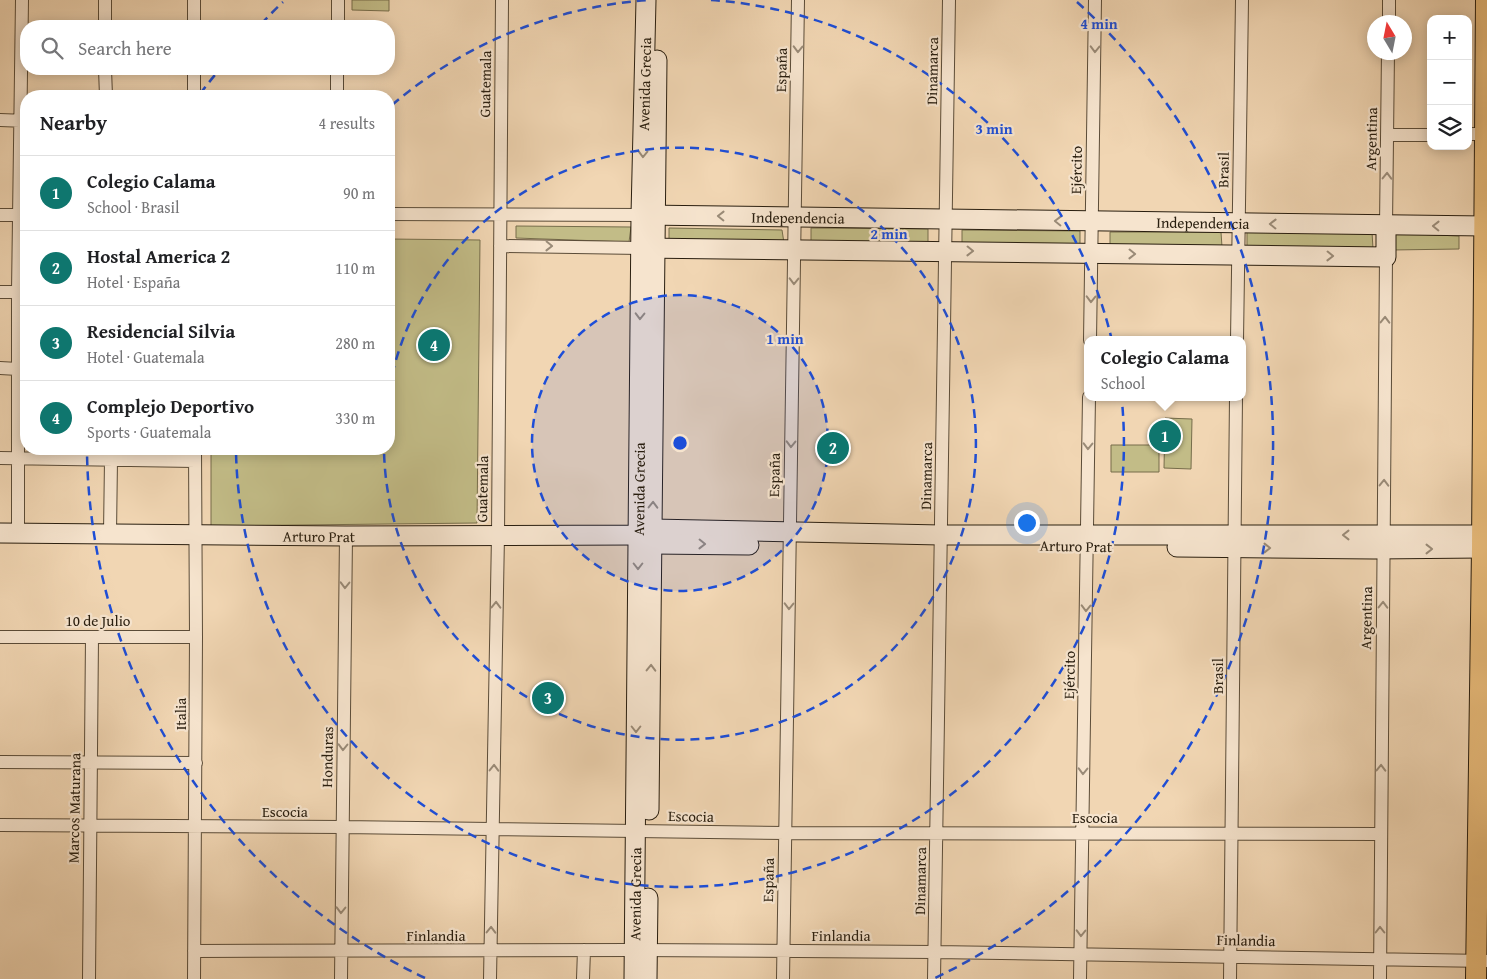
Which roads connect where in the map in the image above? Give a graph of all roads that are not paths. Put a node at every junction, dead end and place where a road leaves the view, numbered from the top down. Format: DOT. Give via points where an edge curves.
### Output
graph roads {
  1 [pos="22,0"];
  2 [pos="105,0"];
  3 [pos="194,0"];
  4 [pos="338,0"];
  5 [pos="502,0"];
  6 [pos="646,0"];
  7 [pos="658,0"];
  8 [pos="798,0"];
  9 [pos="949,0"];
  10 [pos="1095,0"];
  11 [pos="1242,0"];
  12 [pos="1389,0"];
  13 [pos="1486,0"];
  14 [pos="1389,15"];
  15 [pos="22,20"];
  16 [pos="105,20"];
  17 [pos="194,20"];
  18 [pos="338,20"];
  19 [pos="1388,60"];
  20 [pos="23,75"];
  21 [pos="105,75"];
  22 [pos="194,75"];
  23 [pos="337,75"];
  24 [pos="23,90"];
  25 [pos="106,90"];
  26 [pos="194,90"];
  27 [pos="337,90"];
  28 [pos="0,120"];
  29 [pos="20,121"];
  30 [pos="1477,134"];
  31 [pos="1388,135"];
  32 [pos="1427,135"];
  33 [pos="395,214"];
  34 [pos="500,214"];
  35 [pos="0,215"];
  36 [pos="20,215"];
  37 [pos="649,216"];
  38 [pos="795,217"];
  39 [pos="946,219"];
  40 [pos="1092,221"];
  41 [pos="1238,223"];
  42 [pos="1386,225"];
  43 [pos="1485,226"];
  44 [pos="500,246"];
  45 [pos="648,248"];
  46 [pos="794,249"];
  47 [pos="945,251"];
  48 [pos="1091,253"];
  49 [pos="1238,255"];
  50 [pos="1386,257"];
  51 [pos="20,261"];
  52 [pos="0,292"];
  53 [pos="18,292"];
  54 [pos="20,309"];
  55 [pos="1090,336"];
  56 [pos="1237,336"];
  57 [pos="20,348"];
  58 [pos="0,368"];
  59 [pos="18,369"];
  60 [pos="1089,401"];
  61 [pos="1236,401"];
  62 [pos="195,455"];
  63 [pos="0,458"];
  64 [pos="18,459"];
  65 [pos="111,460"];
  66 [pos="9,533"];
  67 [pos="110,533"];
  68 [pos="196,534"];
  69 [pos="498,535"];
  70 [pos="346,536"];
  71 [pos="647,536"];
  72 [pos="790,539"];
  73 [pos="941,540"];
  74 [pos="1087,541"];
  75 [pos="1234,541"];
  76 [pos="1383,542"];
  77 [pos="1484,542"];
  78 [pos="0,637"];
  79 [pos="92,637"];
  80 [pos="196,637"];
  81 [pos="0,762"];
  82 [pos="91,763"];
  83 [pos="196,763"];
  84 [pos="0,825"];
  85 [pos="90,825"];
  86 [pos="195,826"];
  87 [pos="342,827"];
  88 [pos="493,829"];
  89 [pos="642,831"];
  90 [pos="785,833"];
  91 [pos="937,833"];
  92 [pos="1082,833"];
  93 [pos="1232,834"];
  94 [pos="1381,834"];
  95 [pos="491,950"];
  96 [pos="584,950"];
  97 [pos="641,950"];
  98 [pos="194,951"];
  99 [pos="341,951"];
  100 [pos="783,951"];
  101 [pos="935,952"];
  102 [pos="1080,954"];
  103 [pos="1231,956"];
  104 [pos="1380,959"];
  105 [pos="1480,967"];
  106 [pos="89,979"];
  107 [pos="194,979"];
  108 [pos="341,979"];
  109 [pos="490,979"];
  110 [pos="583,979"];
  111 [pos="634,979"];
  112 [pos="648,979"];
  113 [pos="783,979"];
  114 [pos="934,979"];
  115 [pos="1080,979"];
  116 [pos="1230,979"];
  117 [pos="1380,979"];
  1 -- 15 [label="street"];
  2 -- 16 [label="street"];
  3 -- 17 [label="street"];
  4 -- 18 [label="street"];
  5 -- 34 [label="street, Guatemala"];
  6 -- 37 [label="main road, Avenida Grecia, one-way"];
  7 -- 37 [label="main road, Avenida Grecia"];
  8 -- 38 [label="street, España, one-way"];
  9 -- 39 [label="street, Dinamarca"];
  10 -- 40 [label="street, Ejército, one-way"];
  11 -- 41 [label="street, Brasil"];
  12 -- 14 [label="street"];
  13 -- 30 [label="main road"];
  19 -- 31 [label="street, Argentina"];
  20 -- 24 [label="street"];
  21 -- 25 [label="street"];
  22 -- 26 [label="street"];
  23 -- 27 [label="street"];
  28 -- 29 [label="street"];
  30 -- 43 [label="main road"];
  31 -- 32 [label="street"];
  42 -- 31 [label="street, Argentina, one-way"];
  33 -- 34 [label="street, Independencia"];
  34 -- 37 [label="street, Independencia"];
  34 -- 44 [label="street, Guatemala"];
  35 -- 36 [label="street"];
  38 -- 37 [label="main road, Independencia, one-way"];
  37 -- 45 [label="main road, Avenida Grecia"];
  38 -- 39 [label="main road, Independencia"];
  38 -- 46 [label="street, España"];
  40 -- 39 [label="main road, Independencia, one-way"];
  39 -- 47 [label="street, Dinamarca"];
  40 -- 41 [label="main road, Independencia"];
  40 -- 48 [label="street, Ejército"];
  42 -- 41 [label="main road, Independencia, one-way"];
  41 -- 49 [label="street, Brasil"];
  43 -- 42 [label="main road, Independencia, one-way"];
  42 -- 50 [label="main road"];
  43 -- 77 [label="main road"];
  44 -- 45 [label="street, Independencia, one-way"];
  44 -- 69 [label="street, Guatemala"];
  45 -- 46 [label="main road, Independencia"];
  45 -- 71 [label="main road, Avenida Grecia"];
  46 -- 47 [label="main road, Independencia"];
  46 -- 72 [label="street, España, one-way"];
  47 -- 48 [label="main road, Independencia, one-way"];
  47 -- 73 [label="street, Dinamarca"];
  48 -- 49 [label="main road, Independencia, one-way"];
  48 -- 55 [label="street, Ejército, one-way"];
  49 -- 50 [label="main road, Independencia, one-way"];
  49 -- 56 [label="street, Brasil"];
  76 -- 50 [label="street, Argentina, one-way"];
  51 -- 53 [label="street"];
  52 -- 53 [label="street"];
  53 -- 54 [label="street"];
  57 -- 59 [label="street"];
  58 -- 59 [label="street"];
  59 -- 64 [label="street"];
  60 -- 74 [label="street, Ejército, one-way"];
  61 -- 75 [label="street, Brasil"];
  62 -- 65 [label="street"];
  62 -- 68 [label="street, Italia"];
  63 -- 64 [label="street"];
  64 -- 65 [label="street"];
  64 -- 66 [label="street"];
  65 -- 67 [label="street"];
  66 -- 67 [label="main road, Arturo Prat"];
  67 -- 68 [label="main road, Arturo Prat"];
  68 -- 70 [label="main road, Arturo Prat"];
  68 -- 80 [label="street, Italia"];
  69 -- 70 [label="main road, Arturo Prat"];
  69 -- 71 [label="main road, Arturo Prat"];
  88 -- 69 [label="street, Guatemala, one-way"];
  70 -- 87 [label="street, Honduras, one-way"];
  71 -- 72 [label="main road, Arturo Prat"];
  71 -- 89 [label="main road, Avenida Grecia"];
  72 -- 73 [label="main road, Arturo Prat"];
  72 -- 90 [label="street, España, one-way"];
  73 -- 74 [label="main road, Arturo Prat"];
  73 -- 91 [label="street, Dinamarca"];
  74 -- 75 [label="main road, Arturo Prat"];
  74 -- 92 [label="street, Ejército, one-way"];
  75 -- 76 [label="main road, Arturo Prat"];
  75 -- 93 [label="street, Brasil"];
  76 -- 77 [label="main road, Arturo Prat"];
  94 -- 76 [label="street, Argentina, one-way"];
  77 -- 105 [label="main road"];
  78 -- 79 [label="street, 10 de Julio"];
  79 -- 80 [label="street, 10 de Julio"];
  79 -- 82 [label="street, Marcos Maturana"];
  80 -- 83 [label="street, Italia"];
  81 -- 82 [label="street"];
  82 -- 83 [label="street"];
  82 -- 85 [label="street, Marcos Maturana"];
  83 -- 86 [label="street, Italia"];
  84 -- 85 [label="street, Escocia"];
  85 -- 86 [label="street, Escocia"];
  85 -- 106 [label="street, Marcos Maturana"];
  86 -- 87 [label="street, Escocia"];
  86 -- 98 [label="street, Italia"];
  87 -- 88 [label="street, Escocia"];
  87 -- 99 [label="street, Honduras, one-way"];
  88 -- 89 [label="street, Escocia"];
  95 -- 88 [label="street, Guatemala, one-way"];
  89 -- 90 [label="street, Escocia"];
  89 -- 97 [label="main road, Avenida Grecia"];
  90 -- 91 [label="street, Escocia"];
  90 -- 100 [label="street, España"];
  91 -- 92 [label="street, Escocia"];
  91 -- 101 [label="street, Dinamarca"];
  92 -- 93 [label="street, Escocia"];
  92 -- 102 [label="street, Ejército, one-way"];
  93 -- 94 [label="street, Escocia"];
  93 -- 103 [label="street, Brasil"];
  104 -- 94 [label="street, Argentina, one-way"];
  95 -- 96 [label="street, Finlandia"];
  95 -- 99 [label="street, Finlandia"];
  95 -- 109 [label="street, Guatemala"];
  96 -- 97 [label="street, Finlandia"];
  96 -- 110 [label="street"];
  97 -- 100 [label="street, Finlandia"];
  97 -- 111 [label="main road, Avenida Grecia"];
  97 -- 112 [label="main road, Avenida Grecia"];
  98 -- 99 [label="street, Finlandia"];
  98 -- 107 [label="street, Italia"];
  99 -- 108 [label="street, Honduras"];
  100 -- 101 [label="street, Finlandia"];
  100 -- 113 [label="street, España"];
  101 -- 102 [label="street, Finlandia"];
  101 -- 114 [label="street, Dinamarca"];
  102 -- 103 [label="street, Finlandia"];
  102 -- 115 [label="street, Ejército"];
  103 -- 104 [label="street, Finlandia"];
  103 -- 116 [label="street, Brasil"];
  104 -- 105 [label="street, Finlandia"];
  104 -- 117 [label="street, Argentina"];
}
